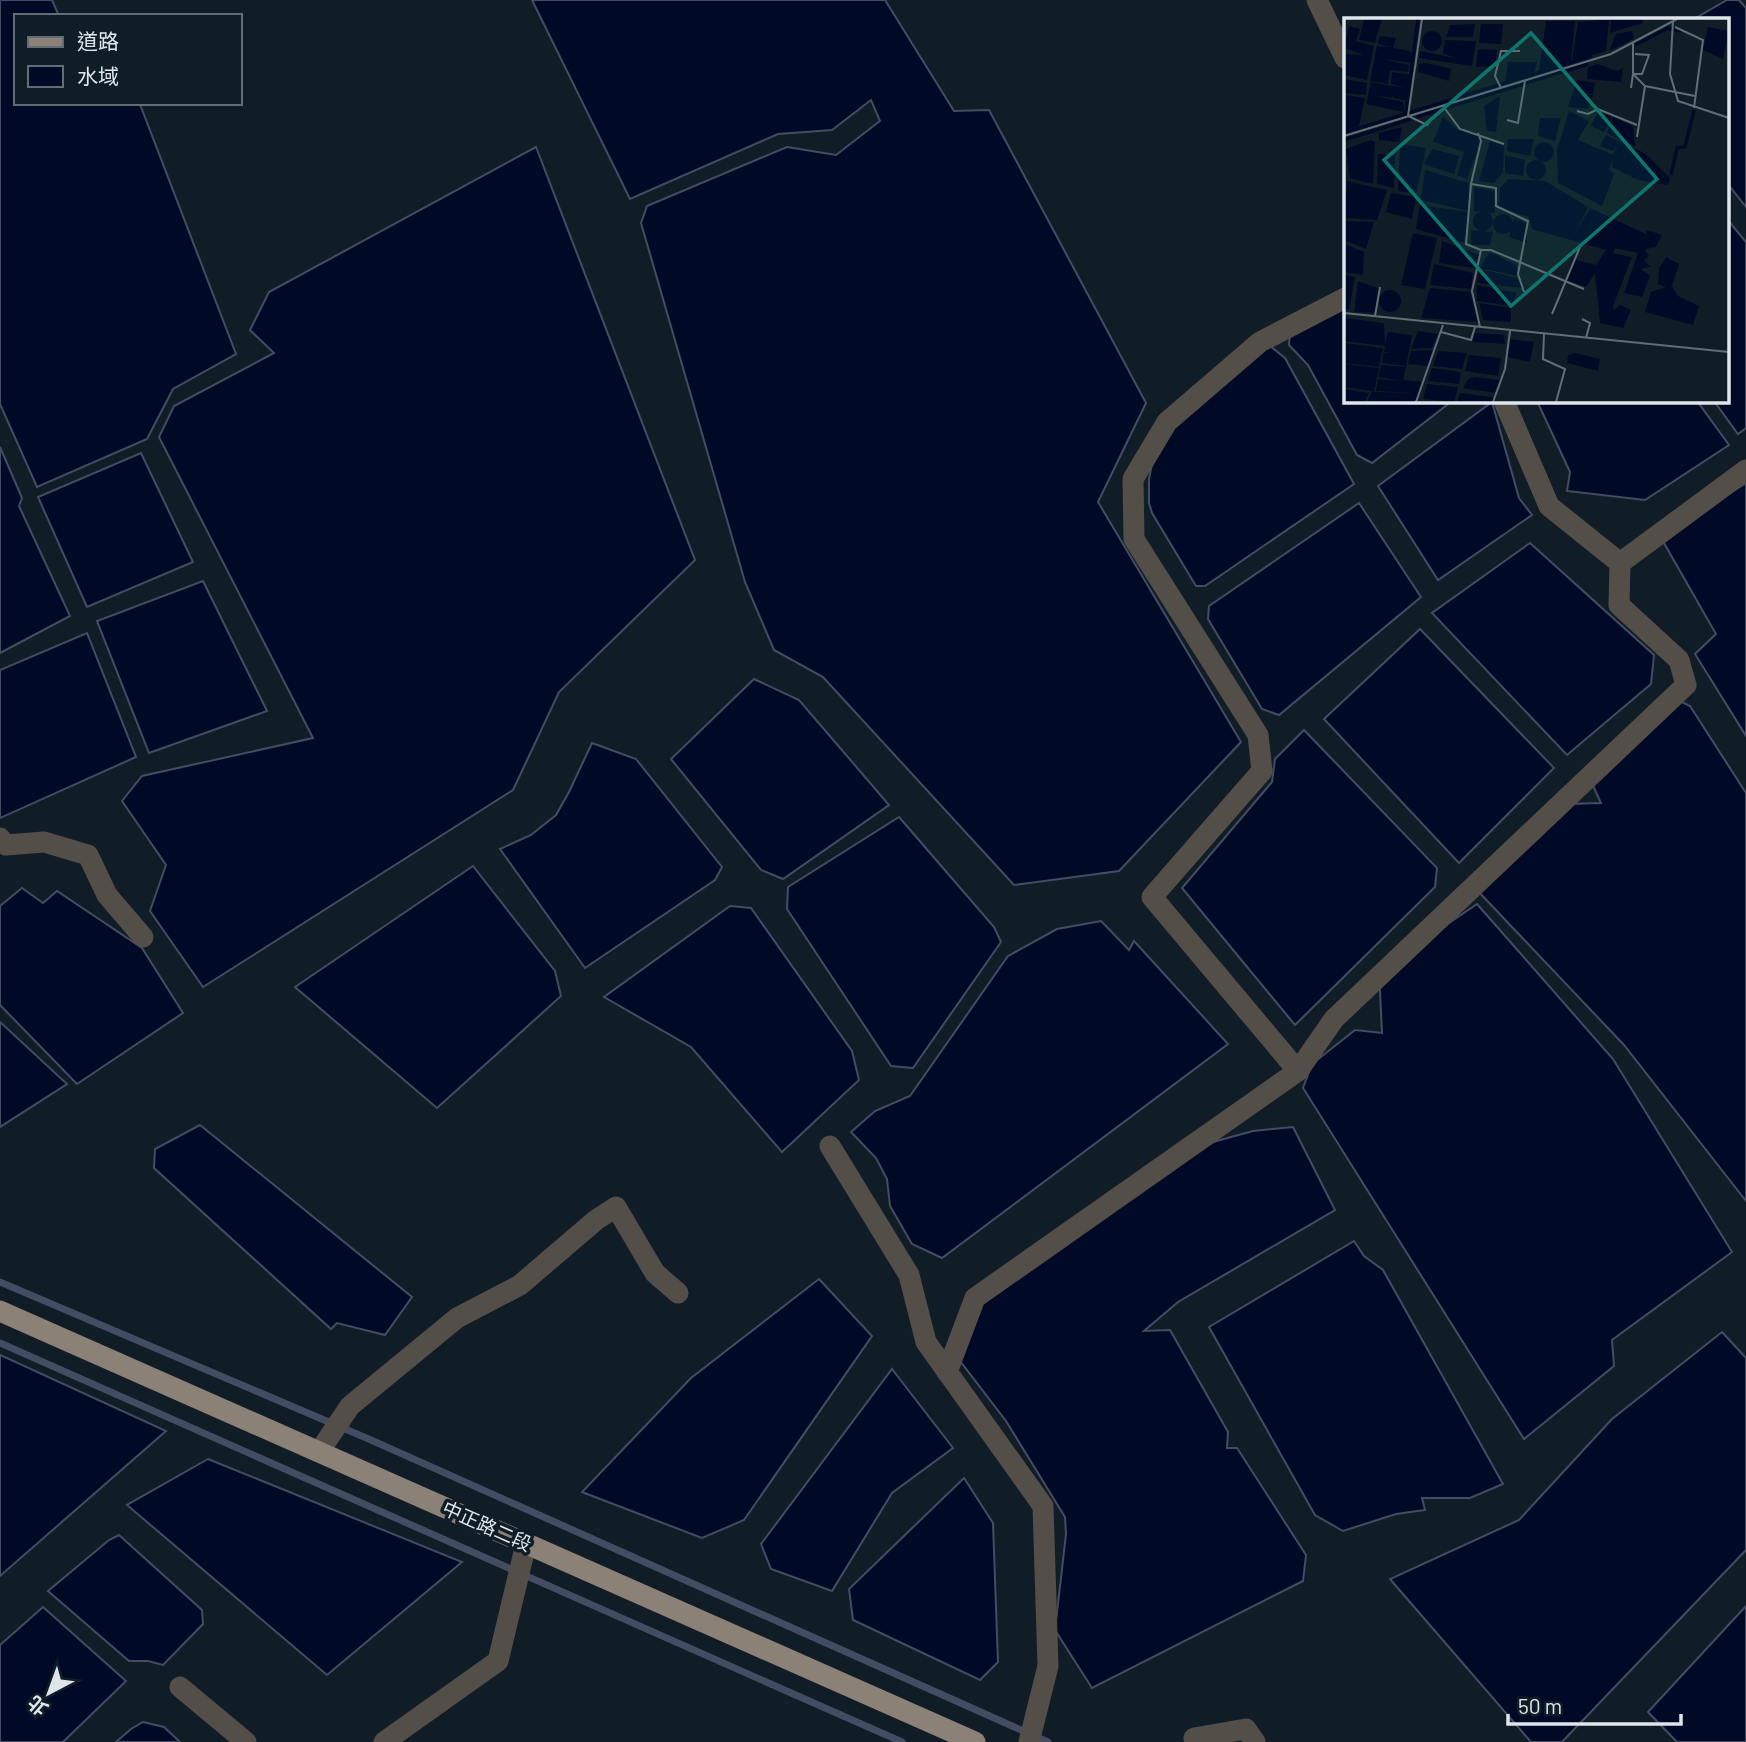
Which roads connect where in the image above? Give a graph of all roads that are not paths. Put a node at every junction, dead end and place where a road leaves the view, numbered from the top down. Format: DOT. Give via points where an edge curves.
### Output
graph roads {
  1 [pos="1317,0"];
  2 [pos="1344,56"];
  3 [pos="1344,299"];
  4 [pos="1504,402"];
  5 [pos="1746,470"];
  6 [pos="1620,563"];
  7 [pos="0,838"];
  8 [pos="143,937"];
  9 [pos="1298,1071"];
  10 [pos="830,1146"];
  11 [pos="678,1293"];
  12 [pos="0,1311"];
  13 [pos="947,1372"];
  14 [pos="319,1452"];
  15 [pos="526,1544"];
  16 [pos="180,1687"];
  17 [pos="1194,1738"];
  18 [pos="246,1742"];
  19 [pos="384,1742"];
  20 [pos="975,1742"];
  21 [pos="1028,1742"];
  22 [pos="1255,1742"];
  1 -- 2 [label="lane"];
  3 -- 9 [label="lane" via="1260,342 1167,422 1133,479 1134,539 1258,734 1262,771 1152,897"];
  4 -- 6 [label="lane" via="1549,506"];
  5 -- 6 [label="lane"];
  6 -- 9 [label="lane" via="1619,605 1679,660 1686,685 1334,1020"];
  7 -- 8 [label="lane" via="6,845 44,842 88,855 107,895"];
  9 -- 13 [label="lane" via="975,1298"];
  10 -- 13 [label="lane" via="909,1275 926,1342"];
  11 -- 14 [label="lane" via="654,1273 616,1207 520,1285 457,1318 350,1406"];
  12 -- 14 [label="main road, 中正路二段"];
  13 -- 21 [label="lane" via="1043,1506 1048,1666"];
  14 -- 15 [label="main road, 中正路二段"];
  15 -- 19 [label="lane" via="498,1661"];
  15 -- 20 [label="main road, 中正路二段"];
  16 -- 18 [label="lane"];
  17 -- 22 [label="lane" via="1246,1729"];
}
